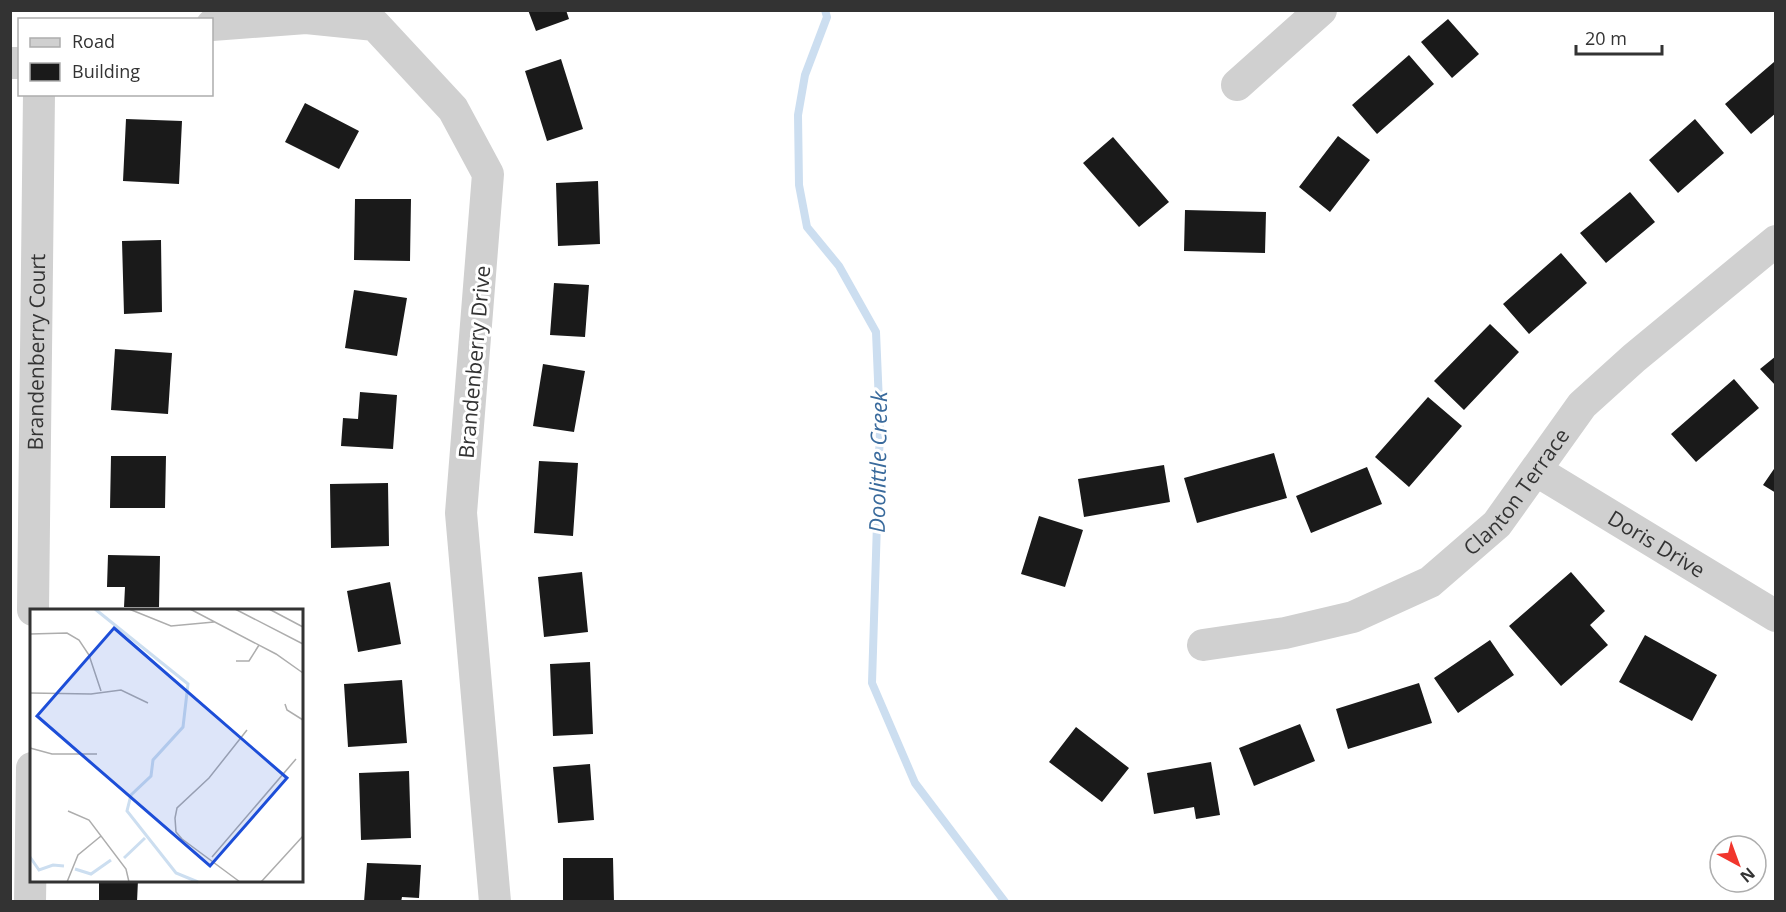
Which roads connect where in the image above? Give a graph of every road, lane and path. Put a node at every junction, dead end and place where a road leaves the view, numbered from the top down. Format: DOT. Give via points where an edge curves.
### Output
graph roads {
  1 [pos="1321,10"];
  2 [pos="213,25"];
  3 [pos="1237,85"];
  4 [pos="39,96"];
  5 [pos="1776,241"];
  6 [pos="1537,471"];
  7 [pos="33,609"];
  8 [pos="1776,616"];
  9 [pos="1203,645"];
  10 [pos="30,882"];
  11 [pos="30,902"];
  12 [pos="495,902"];
  1 -- 3 [label="street"];
  2 -- 12 [label="street, Brandenberry Drive" via="306,18 375,26 453,109 488,174 461,513"];
  4 -- 7 [label="street, Brandenberry Court"];
  5 -- 6 [label="street, Clanton Terrace" via="1582,405"];
  6 -- 8 [label="street, Doris Drive"];
  6 -- 9 [label="street, Clanton Terrace" via="1497,524 1430,582 1353,617 1285,633"];
  10 -- 11 [label="street"];
}
